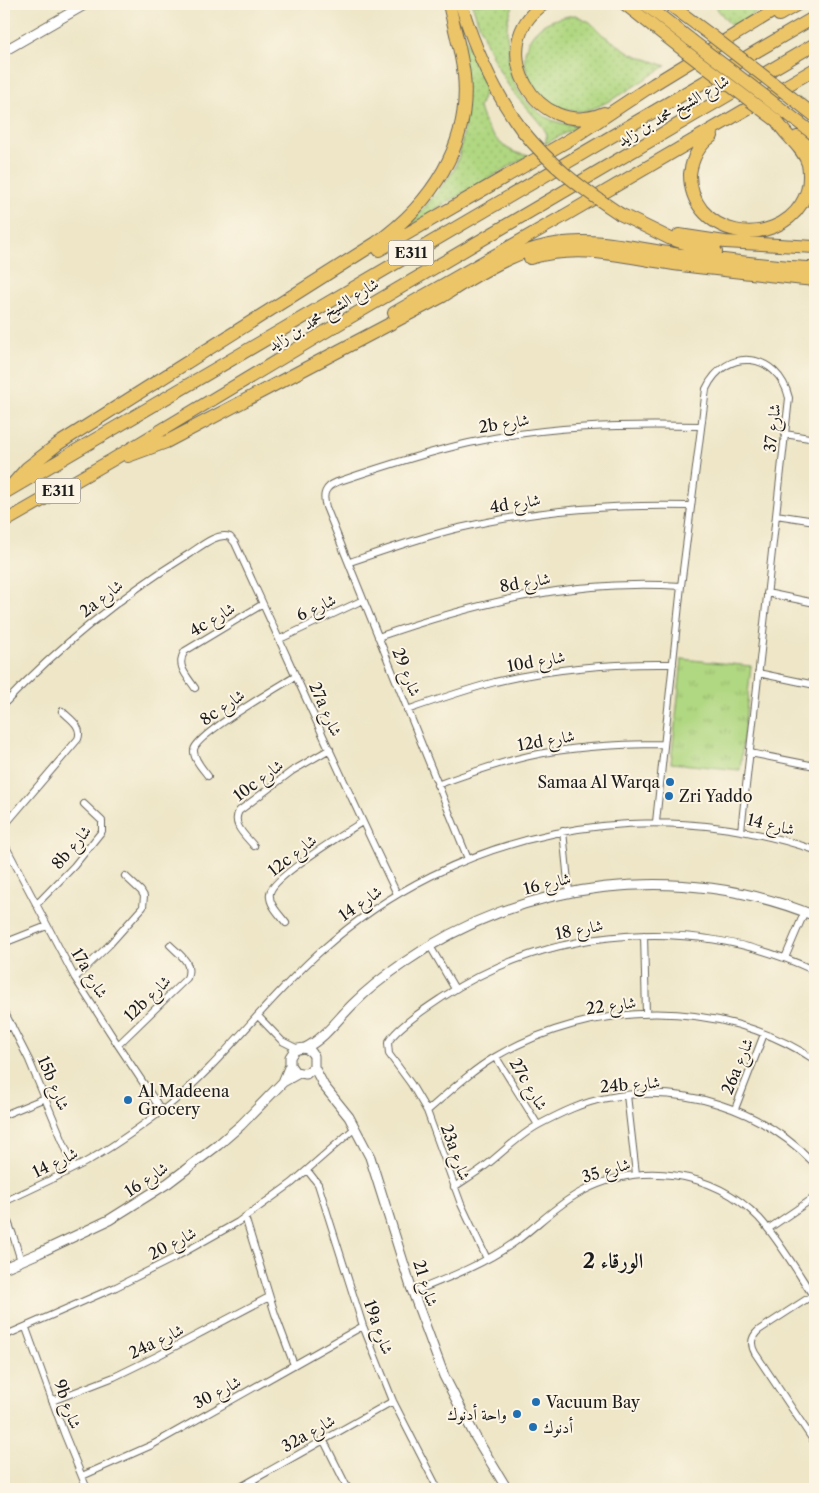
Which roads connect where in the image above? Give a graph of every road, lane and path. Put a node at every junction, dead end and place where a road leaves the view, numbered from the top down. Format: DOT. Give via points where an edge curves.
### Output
graph roads {
  1 [pos="86,4"];
  2 [pos="449,4"];
  3 [pos="461,4"];
  4 [pos="544,4"];
  5 [pos="614,4"];
  6 [pos="625,4"];
  7 [pos="645,4"];
  8 [pos="669,4"];
  9 [pos="677,4"];
  10 [pos="798,4"];
  11 [pos="783,5"];
  12 [pos="815,17"];
  13 [pos="648,21"];
  14 [pos="712,36"];
  15 [pos="815,44"];
  16 [pos="688,46"];
  17 [pos="4,51"];
  18 [pos="815,69"];
  19 [pos="654,84"];
  20 [pos="781,116"];
  21 [pos="815,116"];
  22 [pos="729,120"];
  23 [pos="815,135"];
  24 [pos="815,152"];
  25 [pos="569,160"];
  26 [pos="643,225"];
  27 [pos="815,248"];
  28 [pos="815,268"];
  29 [pos="815,280"];
  30 [pos="443,296"];
  31 [pos="287,300"];
  32 [pos="332,354"];
  33 [pos="700,426"];
  34 [pos="785,434"];
  35 [pos="815,439"];
  36 [pos="112,460"];
  37 [pos="6,492"];
  38 [pos="324,494"];
  39 [pos="691,506"];
  40 [pos="776,515"];
  41 [pos="815,521"];
  42 [pos="4,522"];
  43 [pos="230,537"];
  44 [pos="350,562"];
  45 [pos="681,586"];
  46 [pos="767,593"];
  47 [pos="364,600"];
  48 [pos="815,603"];
  49 [pos="263,604"];
  50 [pos="378,637"];
  51 [pos="280,639"];
  52 [pos="673,664"];
  53 [pos="758,673"];
  54 [pos="296,676"];
  55 [pos="815,684"];
  56 [pos="195,688"];
  57 [pos="4,704"];
  58 [pos="407,710"];
  59 [pos="62,711"];
  60 [pos="664,744"];
  61 [pos="330,749"];
  62 [pos="750,753"];
  63 [pos="815,766"];
  64 [pos="208,776"];
  65 [pos="437,785"];
  66 [pos="84,804"];
  67 [pos="362,822"];
  68 [pos="656,822"];
  69 [pos="4,826"];
  70 [pos="741,831"];
  71 [pos="560,832"];
  72 [pos="4,843"];
  73 [pos="254,846"];
  74 [pos="815,850"];
  75 [pos="468,858"];
  76 [pos="125,876"];
  77 [pos="572,892"];
  78 [pos="396,894"];
  79 [pos="36,904"];
  80 [pos="802,911"];
  81 [pos="815,916"];
  82 [pos="286,923"];
  83 [pos="47,926"];
  84 [pos="644,935"];
  85 [pos="4,943"];
  86 [pos="170,945"];
  87 [pos="428,947"];
  88 [pos="785,958"];
  89 [pos="815,971"];
  90 [pos="76,978"];
  91 [pos="455,989"];
  92 [pos="4,1011"];
  93 [pos="646,1014"];
  94 [pos="257,1018"];
  95 [pos="12,1026"];
  96 [pos="4,1029"];
  97 [pos="764,1034"];
  98 [pos="323,1036"];
  99 [pos="282,1041"];
  100 [pos="118,1045"];
  101 [pos="302,1049"];
  102 [pos="314,1056"];
  103 [pos="496,1057"];
  104 [pos="392,1059"];
  105 [pos="815,1060"];
  106 [pos="290,1061"];
  107 [pos="314,1067"];
  108 [pos="303,1074"];
  109 [pos="283,1082"];
  110 [pos="324,1086"];
  111 [pos="627,1095"];
  112 [pos="45,1098"];
  113 [pos="735,1109"];
  114 [pos="162,1111"];
  115 [pos="427,1111"];
  116 [pos="4,1115"];
  117 [pos="538,1125"];
  118 [pos="357,1130"];
  119 [pos="815,1164"];
  120 [pos="74,1168"];
  121 [pos="307,1170"];
  122 [pos="636,1174"];
  123 [pos="454,1187"];
  124 [pos="815,1197"];
  125 [pos="4,1202"];
  126 [pos="4,1211"];
  127 [pos="245,1217"];
  128 [pos="768,1229"];
  129 [pos="487,1259"];
  130 [pos="23,1260"];
  131 [pos="4,1268"];
  132 [pos="412,1289"];
  133 [pos="269,1297"];
  134 [pos="814,1297"];
  135 [pos="363,1326"];
  136 [pos="26,1328"];
  137 [pos="4,1336"];
  138 [pos="294,1365"];
  139 [pos="392,1400"];
  140 [pos="52,1401"];
  141 [pos="323,1439"];
  142 [pos="815,1443"];
  143 [pos="82,1476"];
  144 [pos="252,1481"];
  145 [pos="87,1489"];
  146 [pos="237,1489"];
  147 [pos="257,1489"];
  148 [pos="348,1489"];
  149 [pos="438,1489"];
  150 [pos="507,1489"];
  1 -- 17 [label="street"];
  2 -- 31 [label="highway" via="462,64 464,99 459,133 442,176 418,208 393,231"];
  3 -- 26 [label="highway, bridge" via="483,66 500,99 522,130 566,176 620,214"];
  4 -- 19 [label="highway" via="523,27 517,58 527,88 543,106 565,116 591,117 608,111"];
  5 -- 13 [label="highway" via="636,19"];
  6 -- 13 [label="highway"];
  7 -- 16 [label="highway"];
  8 -- 14 [label="highway"];
  9 -- 14 [label="highway"];
  10 -- 25 [label="highway" via="589,137"];
  11 -- 19 [label="highway"];
  12 -- 25 [label="highway, شارع الشيخ محمد بن زايد / E311"];
  13 -- 16 [label="highway"];
  14 -- 21 [label="highway, bridge"];
  15 -- 36 [label="highway, شارع الشيخ محمد بن زايد / E311"];
  16 -- 20 [label="highway, bridge"];
  18 -- 22 [label="highway"];
  19 -- 31 [label="highway" via="574,137 333,277"];
  20 -- 22 [label="highway" via="810,170 809,192 800,211 786,223 748,233 728,228 709,217 696,200 691,184 692,166 699,149"];
  20 -- 23 [label="highway"];
  20 -- 24 [label="highway"];
  22 -- 32 [label="highway" via="426,294"];
  25 -- 37 [label="highway, شارع الشيخ محمد بن زايد / E311"];
  26 -- 27 [label="highway" via="678,235 725,242"];
  26 -- 28 [label="highway" via="701,249"];
  28 -- 30 [label="highway" via="693,256 607,242 570,242 519,254"];
  29 -- 30 [label="highway" via="684,265 606,252 570,252 522,261"];
  30 -- 32 [label="highway"];
  31 -- 37 [label="highway" via="48,451 27,468"];
  32 -- 36 [label="highway" via="161,444"];
  33 -- 34 [label="street, شارع 37" via="706,389 717,371 735,361 756,360 774,370 786,387 789,398"];
  33 -- 38 [label="street, 2b شارع" via="594,426 498,438 382,467 331,484"];
  33 -- 39 [label="street, شارع 37"];
  34 -- 35 [label="street"];
  34 -- 40 [label="street, شارع 37"];
  36 -- 42 [label="highway, شارع الشيخ محمد بن زايد / E311"];
  38 -- 44 [label="street, شارع 29" via="326,507"];
  39 -- 44 [label="street, 4d شارع" via="631,505 524,515 422,538"];
  39 -- 45 [label="street, شارع 37"];
  40 -- 41 [label="street"];
  40 -- 46 [label="street, شارع 37"];
  43 -- 49 [label="street, 27a شارع"];
  43 -- 57 [label="street, 2a شارع" via="222,536 200,547 113,605 53,656"];
  44 -- 47 [label="street, شارع 29"];
  45 -- 50 [label="street, 8d شارع" via="624,585 536,594 461,610"];
  45 -- 52 [label="street, شارع 37"];
  46 -- 48 [label="street"];
  46 -- 53 [label="street, شارع 37"];
  47 -- 50 [label="street, شارع 29"];
  47 -- 51 [label="street, شارع 6"];
  49 -- 51 [label="street, 27a شارع"];
  49 -- 56 [label="street, 4c شارع" via="185,651 181,666"];
  50 -- 58 [label="street, شارع 29"];
  51 -- 54 [label="street, 27a شارع"];
  52 -- 58 [label="street, 10d شارع" via="615,664 546,672 494,683"];
  52 -- 60 [label="street, شارع 37"];
  53 -- 55 [label="street"];
  53 -- 62 [label="street, شارع 37"];
  54 -- 61 [label="street, 27a شارع"];
  54 -- 64 [label="street, 8c شارع" via="197,742 195,757"];
  58 -- 65 [label="street, شارع 29"];
  59 -- 69 [label="street" via="80,730 78,739"];
  60 -- 65 [label="street, 12d شارع" via="610,745 557,751 504,762"];
  60 -- 68 [label="street, شارع 37"];
  61 -- 67 [label="street, 27a شارع"];
  61 -- 73 [label="street, 10c شارع" via="292,771 239,811 237,825"];
  62 -- 63 [label="street"];
  62 -- 70 [label="street, شارع 37"];
  65 -- 75 [label="street, شارع 29"];
  66 -- 79 [label="street, 8b شارع" via="102,821 102,831 74,866"];
  67 -- 78 [label="street, 27a شارع"];
  67 -- 82 [label="street, 12c شارع" via="274,885 271,902"];
  68 -- 70 [label="street, شارع 14"];
  68 -- 71 [label="street, شارع 14"];
  70 -- 74 [label="street, شارع 14"];
  71 -- 75 [label="street, شارع 14"];
  71 -- 77 [label="street"];
  72 -- 79 [label="street, 17a شارع"];
  75 -- 78 [label="street, شارع 14"];
  76 -- 90 [label="street" via="144,896 143,907"];
  77 -- 80 [label="street, شارع 16" via="630,885 692,886 751,896"];
  77 -- 87 [label="street, شارع 16" via="496,914 449,934"];
  78 -- 94 [label="street, شارع 14" via="322,950"];
  79 -- 83 [label="street, 17a شارع"];
  80 -- 81 [label="street, شارع 16"];
  80 -- 88 [label="street"];
  83 -- 85 [label="street"];
  83 -- 90 [label="street, 17a شارع"];
  84 -- 88 [label="street, شارع 18" via="715,939"];
  84 -- 91 [label="street, شارع 18" via="591,939 553,948 500,966"];
  84 -- 93 [label="street"];
  86 -- 100 [label="street, 12b شارع" via="187,962 187,978"];
  87 -- 91 [label="street"];
  87 -- 98 [label="street, شارع 16" via="371,988"];
  88 -- 89 [label="street, شارع 18"];
  90 -- 100 [label="street, 17a شارع"];
  91 -- 104 [label="street, شارع 18" via="390,1038 387,1048"];
  92 -- 95 [label="street, 15b شارع"];
  93 -- 97 [label="street, شارع 22" via="706,1018"];
  93 -- 103 [label="street, شارع 22" via="602,1018 565,1027"];
  94 -- 99 [label="street"];
  94 -- 114 [label="street, شارع 14" via="215,1063"];
  95 -- 96 [label="street"];
  95 -- 112 [label="street, 15b شارع"];
  97 -- 105 [label="street, شارع 22"];
  97 -- 113 [label="street, 26a شارع"];
  98 -- 101 [label="street, شارع 16"];
  98 -- 102 [label="street, شارع 16"];
  99 -- 101 [label="street"];
  99 -- 106 [label="street"];
  100 -- 114 [label="street, 17a شارع"];
  101 -- 102 [label="street" via="309,1050"];
  101 -- 106 [label="street" via="294,1051"];
  102 -- 107 [label="street"];
  103 -- 115 [label="street, شارع 22"];
  103 -- 117 [label="street, 27c شارع"];
  104 -- 115 [label="street, 23a شارع"];
  106 -- 108 [label="street" via="295,1072"];
  106 -- 109 [label="street, شارع 16"];
  107 -- 108 [label="street"];
  107 -- 110 [label="street, شارع 21"];
  108 -- 109 [label="street, شارع 16"];
  108 -- 110 [label="street, شارع 21"];
  109 -- 130 [label="street, شارع 16" via="218,1145 168,1183 115,1217"];
  110 -- 118 [label="street, شارع 21"];
  111 -- 113 [label="street, 24b شارع" via="673,1094"];
  111 -- 117 [label="street, 24b شارع" via="582,1104"];
  111 -- 122 [label="street"];
  112 -- 116 [label="street"];
  112 -- 120 [label="street, 15b شارع"];
  113 -- 119 [label="street, 24b شارع" via="791,1141"];
  114 -- 120 [label="street, شارع 14"];
  115 -- 123 [label="street, 23a شارع"];
  117 -- 123 [label="street, 24b شارع"];
  118 -- 121 [label="street, شارع 20"];
  118 -- 132 [label="street, شارع 21" via="376,1172"];
  120 -- 125 [label="street, شارع 14"];
  121 -- 127 [label="street, شارع 20"];
  121 -- 135 [label="street, 19a شارع" via="318,1184"];
  122 -- 128 [label="street, شارع 35" via="683,1176 713,1186 744,1205"];
  122 -- 129 [label="street, شارع 35" via="580,1192 515,1242"];
  123 -- 129 [label="street, 23a شارع"];
  124 -- 128 [label="street"];
  126 -- 130 [label="street"];
  127 -- 133 [label="street"];
  127 -- 136 [label="street, شارع 20" via="138,1276"];
  128 -- 134 [label="street, شارع 35"];
  129 -- 132 [label="street, شارع 35"];
  130 -- 131 [label="street, شارع 16"];
  132 -- 150 [label="street, شارع 21" via="444,1376"];
  133 -- 138 [label="street"];
  133 -- 140 [label="street, 24a شارع" via="159,1356"];
  134 -- 142 [label="street" via="759,1330 754,1335 752,1347"];
  135 -- 138 [label="street, شارع 30"];
  135 -- 139 [label="street, 19a شارع"];
  136 -- 137 [label="street, شارع 20"];
  136 -- 140 [label="street, 9b شارع"];
  138 -- 143 [label="street, شارع 30" via="152,1445"];
  139 -- 141 [label="street, 32a شارع"];
  139 -- 149 [label="street, 19a شارع"];
  140 -- 143 [label="street, 9b شارع"];
  141 -- 144 [label="street, 32a شارع"];
  141 -- 148 [label="street"];
  143 -- 145 [label="street, 9b شارع"];
  144 -- 146 [label="street, 32a شارع"];
  144 -- 147 [label="street"];
}
